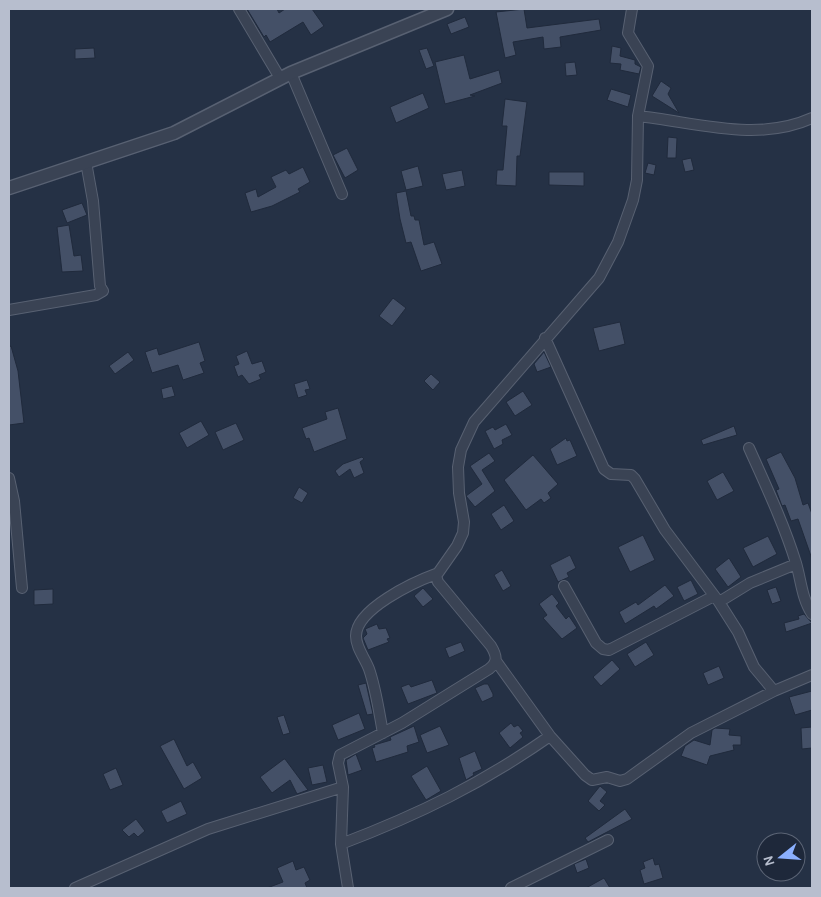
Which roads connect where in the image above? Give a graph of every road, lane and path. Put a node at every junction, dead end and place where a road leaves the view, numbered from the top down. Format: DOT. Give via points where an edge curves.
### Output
graph roads {
  1 [pos="239,9"];
  2 [pos="447,9"];
  3 [pos="632,9"];
  4 [pos="286,76"];
  5 [pos="638,116"];
  6 [pos="812,118"];
  7 [pos="86,162"];
  8 [pos="9,188"];
  9 [pos="342,194"];
  10 [pos="9,310"];
  11 [pos="545,338"];
  12 [pos="749,448"];
  13 [pos="9,478"];
  14 [pos="796,564"];
  15 [pos="436,574"];
  16 [pos="564,586"];
  17 [pos="22,588"];
  18 [pos="717,599"];
  19 [pos="812,614"];
  20 [pos="496,661"];
  21 [pos="812,676"];
  22 [pos="774,691"];
  23 [pos="383,733"];
  24 [pos="550,736"];
  25 [pos="343,787"];
  26 [pos="608,840"];
  27 [pos="341,844"];
  28 [pos="75,888"];
  29 [pos="348,888"];
  30 [pos="512,888"];
  1 -- 4 [label="street"];
  2 -- 4 [label="street"];
  3 -- 5 [label="street" via="628,33 648,66"];
  4 -- 7 [label="street" via="174,133"];
  4 -- 9 [label="street"];
  5 -- 6 [label="street" via="726,129 764,130 801,124"];
  5 -- 11 [label="street" via="636,190 618,242 599,278"];
  7 -- 8 [label="street"];
  7 -- 10 [label="street" via="103,291 96,295"];
  11 -- 15 [label="street" via="479,414 471,428 461,450 457,477 463,533"];
  11 -- 18 [label="street" via="604,469 611,474 632,476 665,530"];
  12 -- 14 [label="street"];
  13 -- 17 [label="street"];
  14 -- 18 [label="street"];
  14 -- 19 [label="street"];
  15 -- 20 [label="street" via="438,582 492,646"];
  15 -- 23 [label="street" via="414,582 392,596 374,609 358,627 357,640 369,668"];
  16 -- 18 [label="street" via="596,644 609,650"];
  18 -- 22 [label="street" via="745,644 754,668"];
  20 -- 23 [label="street"];
  20 -- 24 [label="street"];
  21 -- 22 [label="street"];
  22 -- 24 [label="street" via="691,733 624,781 607,777 588,778"];
  23 -- 25 [label="street" via="341,753 338,763"];
  24 -- 27 [label="street" via="507,766 464,790"];
  25 -- 27 [label="street"];
  25 -- 28 [label="street" via="208,829"];
  26 -- 30 [label="street"];
  27 -- 29 [label="street"];
}
